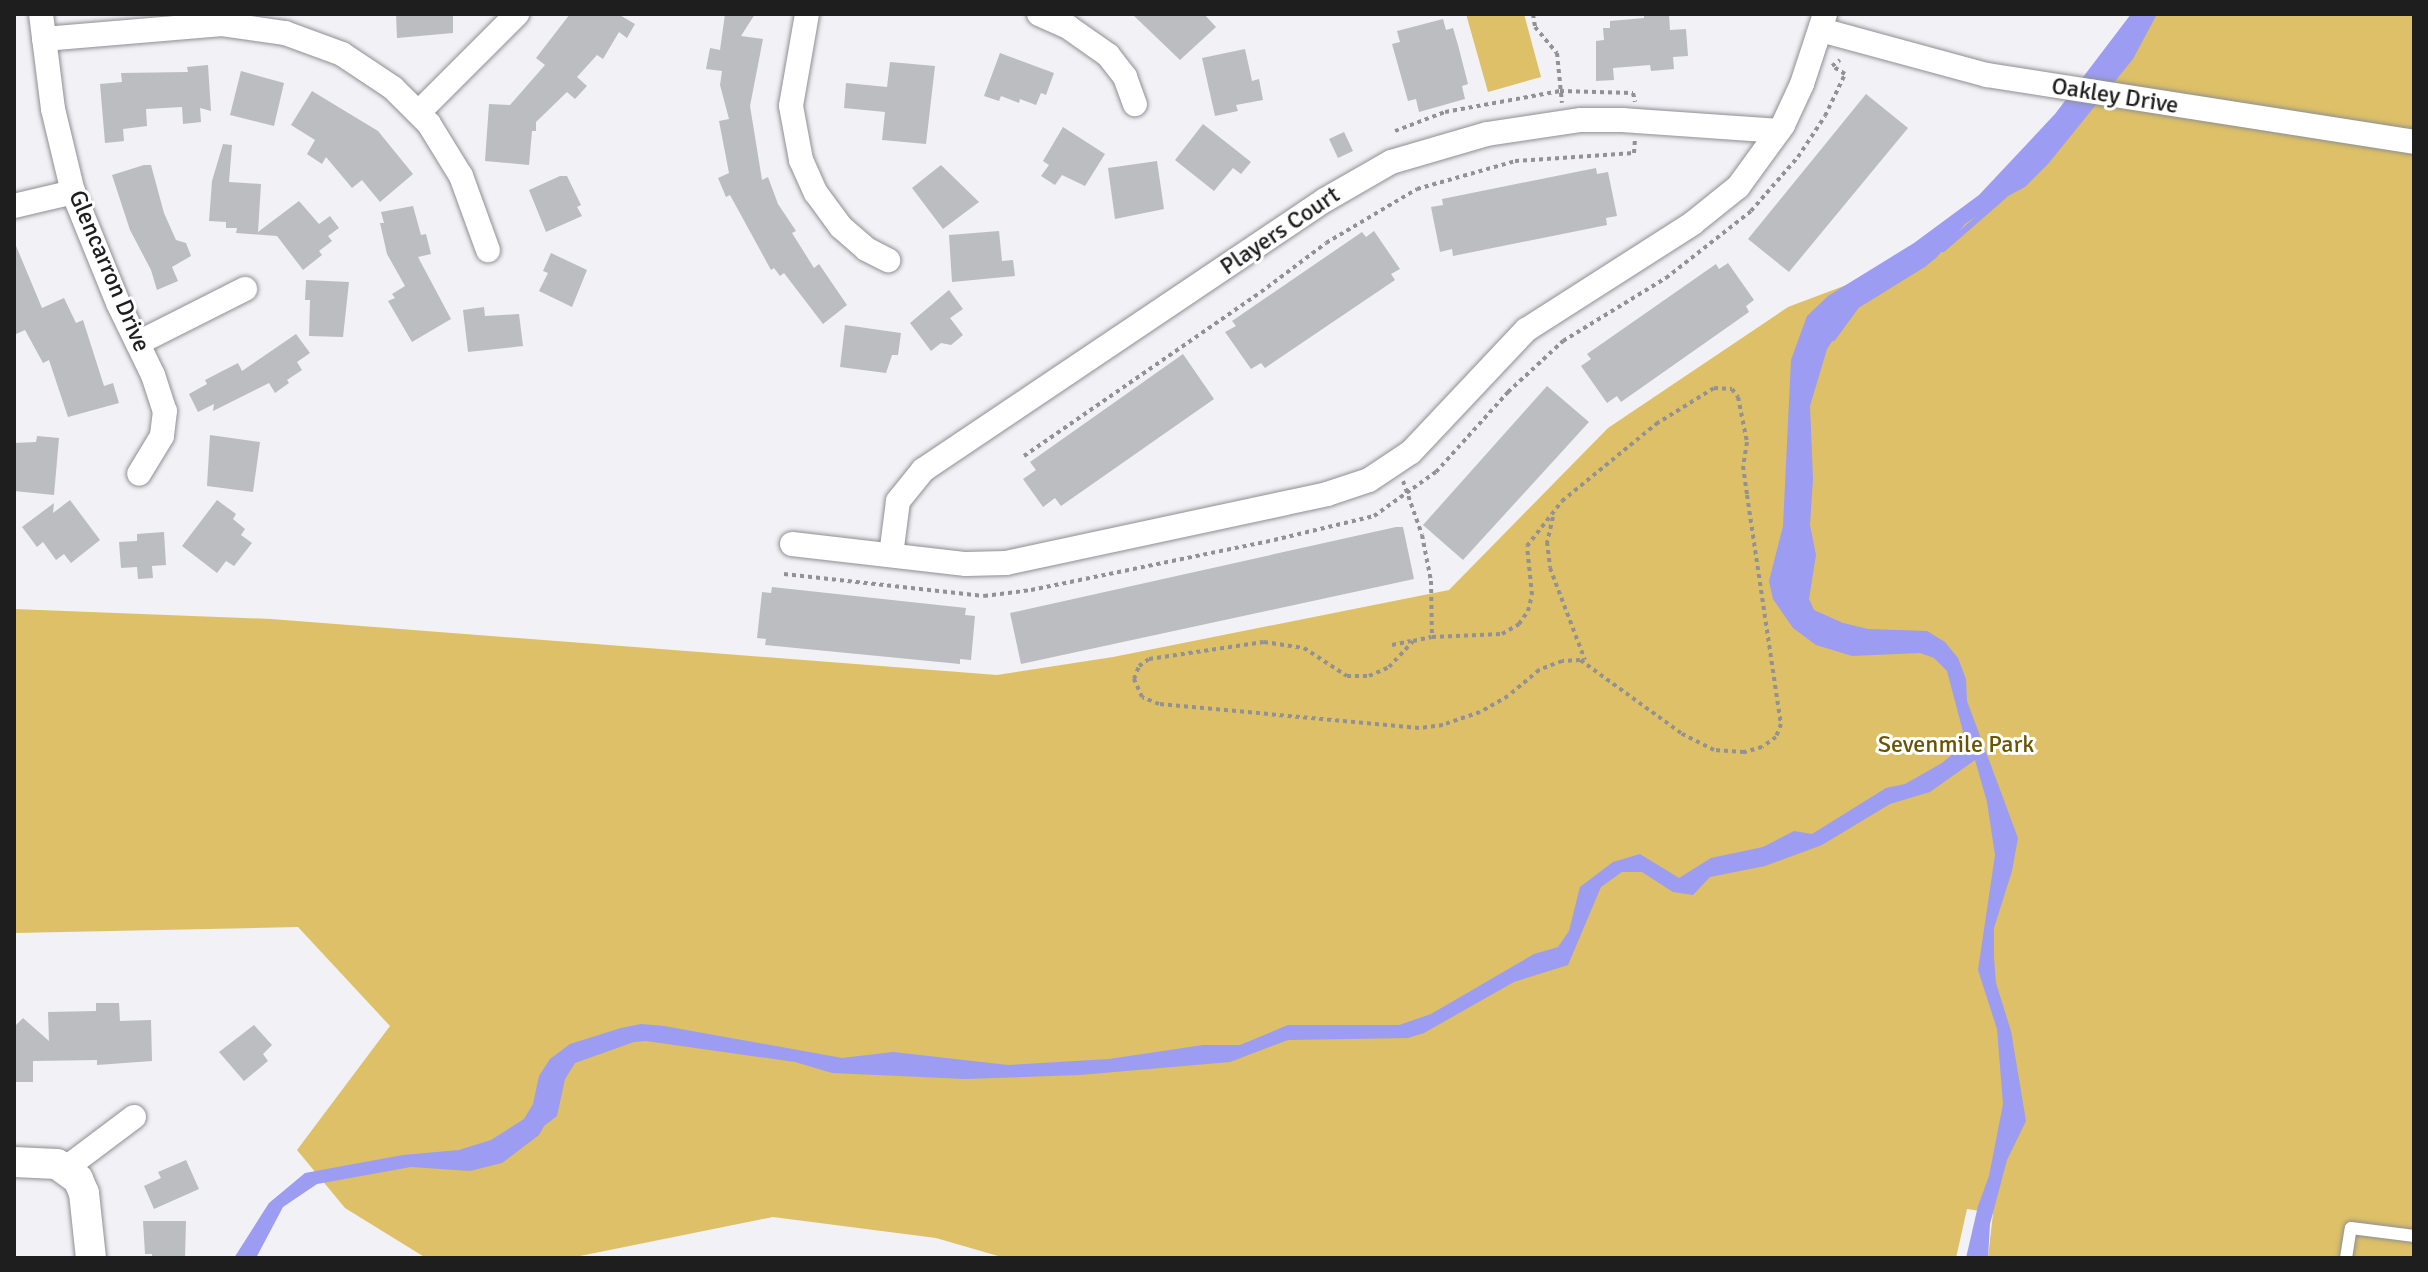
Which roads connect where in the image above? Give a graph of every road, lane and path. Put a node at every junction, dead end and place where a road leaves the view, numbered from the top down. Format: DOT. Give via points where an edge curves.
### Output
graph roads {
  1 [pos="41,14"];
  2 [pos="517,14"];
  3 [pos="807,14"];
  4 [pos="1039,14"];
  5 [pos="1533,14"];
  6 [pos="1827,19"];
  7 [pos="258,21"];
  8 [pos="44,39"];
  9 [pos="1840,60"];
  10 [pos="1560,91"];
  11 [pos="1135,104"];
  12 [pos="1637,108"];
  13 [pos="419,112"];
  14 [pos="1564,122"];
  15 [pos="1395,131"];
  16 [pos="1779,131"];
  17 [pos="1635,138"];
  18 [pos="2414,142"];
  19 [pos="73,192"];
  20 [pos="14,206"];
  21 [pos="488,250"];
  22 [pos="888,260"];
  23 [pos="245,289"];
  24 [pos="138,343"];
  25 [pos="1024,456"];
  26 [pos="1397,464"];
  27 [pos="139,474"];
  28 [pos="1408,495"];
  29 [pos="1553,514"];
  30 [pos="792,544"];
  31 [pos="891,555"];
  32 [pos="784,574"];
  33 [pos="1432,637"];
  34 [pos="1413,641"];
  35 [pos="1392,645"];
  36 [pos="1585,661"];
  37 [pos="134,1117"];
  38 [pos="14,1162"];
  39 [pos="68,1168"];
  40 [pos="2414,1236"];
  41 [pos="91,1258"];
  42 [pos="2346,1258"];
  1 -- 8 [label="street, Glencarron Drive"];
  2 -- 13 [label="street"];
  3 -- 22 [label="street" via="791,106 801,160 816,193 841,227"];
  4 -- 11 [label="street" via="1108,55 1125,77"];
  5 -- 10 [label="path" via="1535,27 1557,53"];
  6 -- 16 [label="street"];
  6 -- 18 [label="street, Oakley Drive" via="1955,68"];
  7 -- 8 [label="street"];
  7 -- 13 [label="street" via="342,54"];
  8 -- 19 [label="street, Glencarron Drive" via="53,109"];
  9 -- 28 [label="path" via="1832,66 1845,74 1825,116 1751,211 1666,278 1605,313 1534,365 1436,472"];
  10 -- 12 [label="path" via="1633,93"];
  10 -- 14 [label="path"];
  10 -- 15 [label="path" via="1445,112"];
  13 -- 21 [label="street" via="461,176"];
  14 -- 16 [label="street, Players Court" via="1623,120"];
  14 -- 31 [label="street, Players Court" via="1428,149 1391,162 1325,200 923,470 898,501"];
  16 -- 26 [label="street" via="1758,165 1719,205 1526,330"];
  17 -- 25 [label="path" via="1634,153 1515,161 1417,189 1326,243"];
  19 -- 20 [label="street"];
  19 -- 24 [label="street, Glencarron Drive"];
  23 -- 24 [label="street"];
  24 -- 27 [label="street, Glencarron Drive" via="159,389 165,421"];
  26 -- 28 [label="path"];
  26 -- 31 [label="street" via="1327,494 1025,560 983,565"];
  28 -- 32 [label="path" via="1374,516 1288,537 984,596"];
  28 -- 33 [label="path" via="1431,581"];
  29 -- 33 [label="path" via="1527,546 1531,600 1519,624 1498,635"];
  29 -- 36 [label="path" via="1547,558"];
  29 -- 36 [label="path" via="1586,479 1656,424 1714,388 1736,392 1747,442 1743,466 1780,709 1778,733 1750,752 1707,748"];
  30 -- 31 [label="street"];
  33 -- 34 [label="path"];
  34 -- 35 [label="path"];
  34 -- 36 [label="path" via="1389,667 1364,676 1342,673 1298,646 1264,642 1149,659 1134,679 1142,697 1159,704 1419,728 1480,712 1549,664"];
  37 -- 39 [label="street"];
  38 -- 39 [label="street"];
  39 -- 41 [label="street" via="84,1193"];
  40 -- 42 [label="lane" via="2351,1228"];
}
